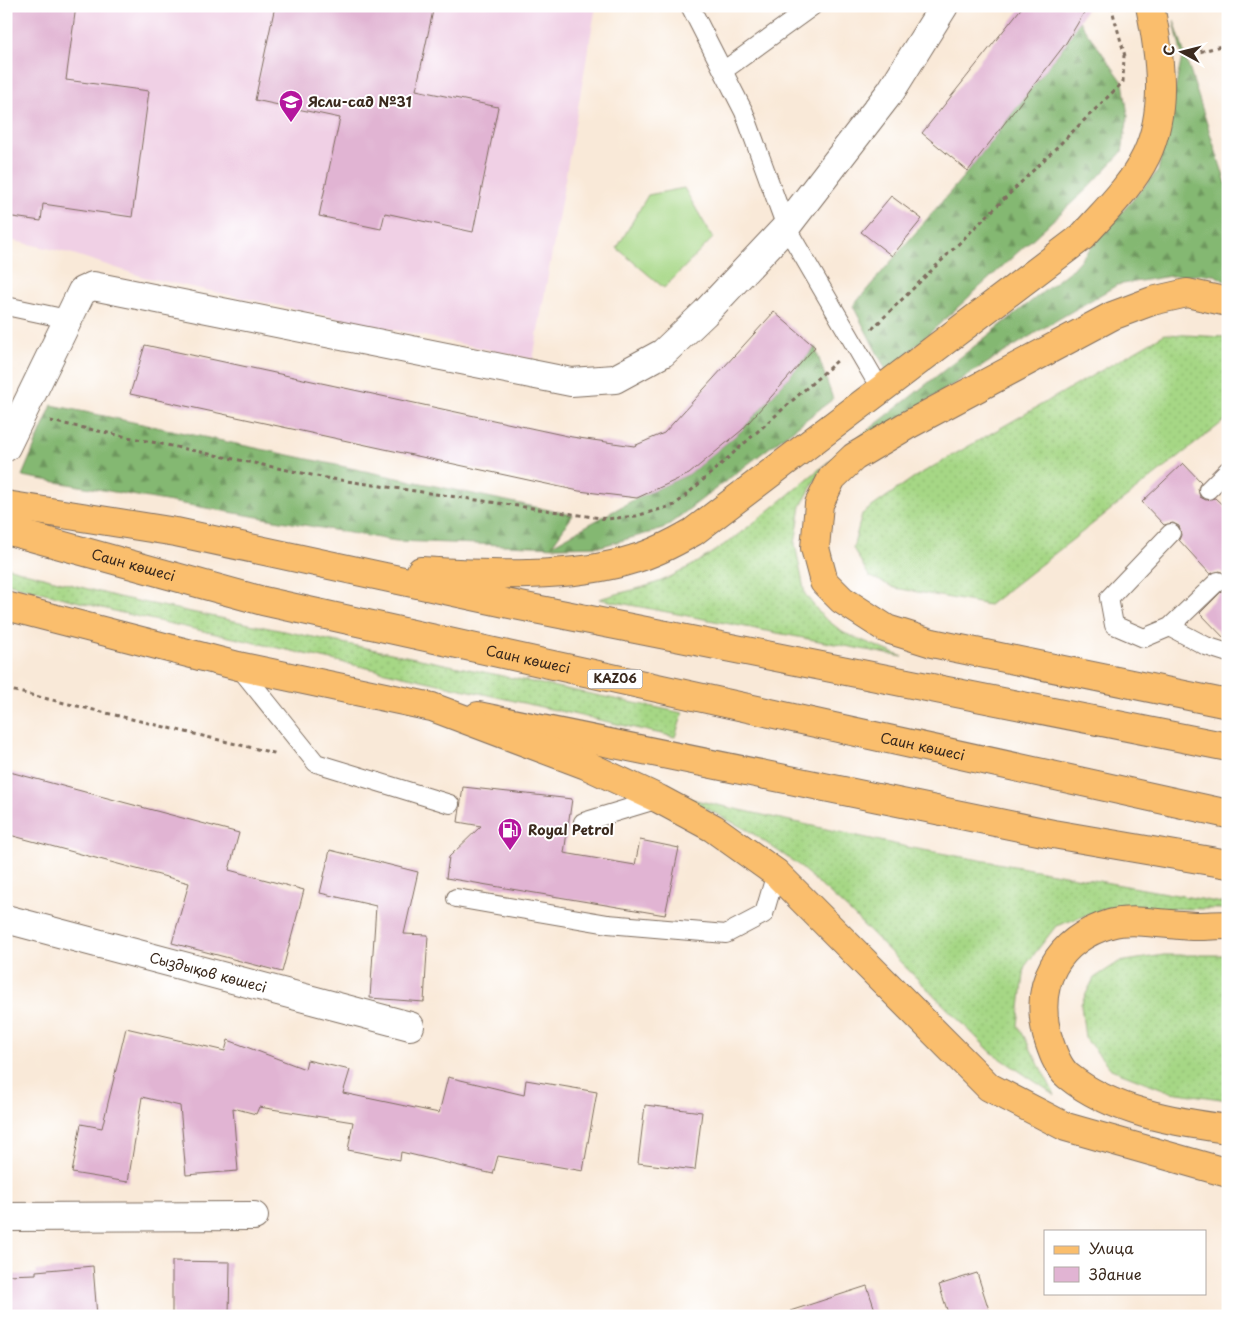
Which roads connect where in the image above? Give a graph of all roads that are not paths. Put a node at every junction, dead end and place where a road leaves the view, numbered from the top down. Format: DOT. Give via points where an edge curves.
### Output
graph roads {
  1 [pos="690,6"];
  2 [pos="813,6"];
  3 [pos="944,6"];
  4 [pos="1150,6"];
  5 [pos="723,71"];
  6 [pos="786,226"];
  7 [pos="1228,302"];
  8 [pos="6,306"];
  9 [pos="67,319"];
  10 [pos="881,390"];
  11 [pos="6,447"];
  12 [pos="1228,470"];
  13 [pos="1208,490"];
  14 [pos="6,505"];
  15 [pos="6,530"];
  16 [pos="1172,532"];
  17 [pos="335,566"];
  18 [pos="1218,581"];
  19 [pos="6,606"];
  20 [pos="1170,626"];
  21 [pos="1228,653"];
  22 [pos="238,666"];
  23 [pos="1228,704"];
  24 [pos="432,707"];
  25 [pos="1228,747"];
  26 [pos="659,799"];
  27 [pos="450,804"];
  28 [pos="1228,814"];
  29 [pos="583,822"];
  30 [pos="1228,864"];
  31 [pos="776,873"];
  32 [pos="456,898"];
  33 [pos="6,919"];
  34 [pos="1228,925"];
  35 [pos="410,1026"];
  36 [pos="1228,1129"];
  37 [pos="1228,1173"];
  38 [pos="254,1216"];
  39 [pos="6,1217"];
  1 -- 5 [label="lane"];
  2 -- 5 [label="lane"];
  3 -- 6 [label="street" via="891,91"];
  4 -- 10 [label="main road" via="1159,62 1159,112 1146,156 1127,186 1082,237"];
  5 -- 6 [label="lane" via="744,112"];
  6 -- 9 [label="street" via="663,353 615,379 572,382 93,286 82,291"];
  6 -- 10 [label="lane"];
  7 -- 23 [label="main road" via="1186,292 1112,316 906,426 854,457 832,478 819,504 815,548 824,582 842,600 887,629 932,643"];
  8 -- 9 [label="lane"];
  9 -- 11 [label="street"];
  10 -- 17 [label="main road" via="693,532 633,560 598,568 540,573 460,574"];
  12 -- 13 [label="lane"];
  14 -- 17 [label="main road" via="176,532"];
  15 -- 28 [label="main road, Саин көшесі / KАZ06" via="263,601"];
  16 -- 20 [label="lane" via="1109,598 1114,625 1144,638"];
  17 -- 25 [label="main road"];
  18 -- 20 [label="lane"];
  19 -- 22 [label="main road"];
  20 -- 21 [label="lane" via="1206,646"];
  22 -- 24 [label="main road"];
  22 -- 27 [label="lane" via="316,763"];
  24 -- 26 [label="main road" via="586,766"];
  24 -- 30 [label="main road" via="1054,834"];
  26 -- 29 [label="lane"];
  26 -- 31 [label="main road" via="713,828"];
  31 -- 32 [label="lane" via="764,914 726,934 608,924"];
  31 -- 37 [label="main road" via="989,1087 1066,1126"];
  33 -- 35 [label="street, Сыздықов көшесі"];
  34 -- 36 [label="main road" via="1112,924 1089,932 1065,950 1049,973 1043,992 1044,1021 1051,1048 1066,1074 1098,1096 1131,1108 1188,1124"];
  38 -- 39 [label="street"];
}
